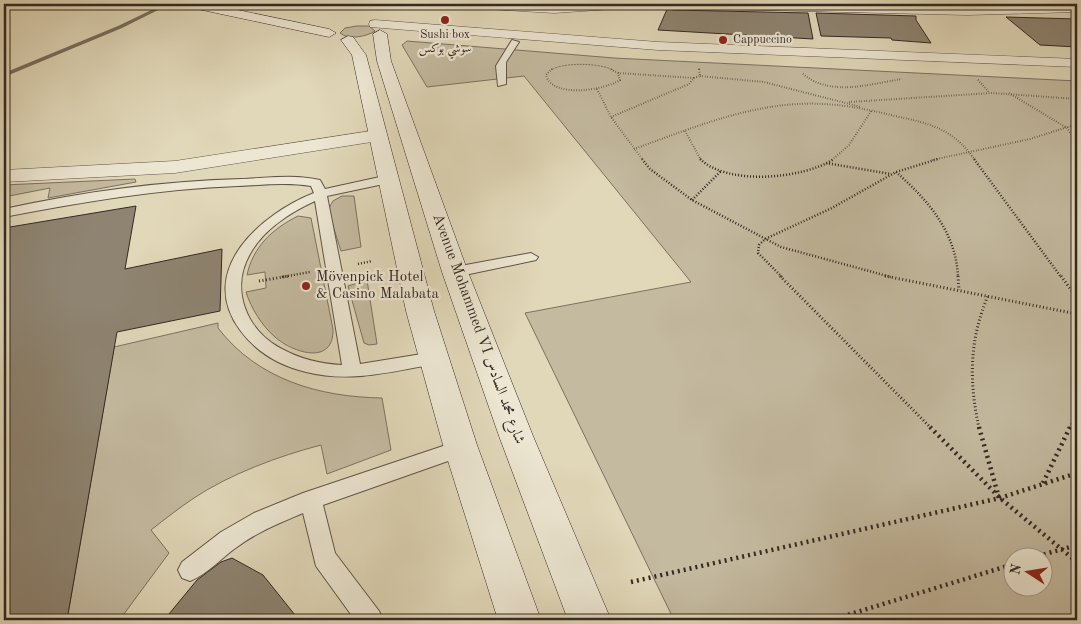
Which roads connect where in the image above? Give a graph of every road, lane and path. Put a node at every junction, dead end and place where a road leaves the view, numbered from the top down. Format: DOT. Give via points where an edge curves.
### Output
graph roads {
  1 [pos="193,4"];
  2 [pos="470,4"];
  3 [pos="627,4"];
  4 [pos="673,4"];
  5 [pos="1070,4"];
  6 [pos="1077,7"];
  7 [pos="353,29"];
  8 [pos="515,42"];
  9 [pos="698,56"];
  10 [pos="792,60"];
  11 [pos="1077,63"];
  12 [pos="1077,72"];
  13 [pos="618,73"];
  14 [pos="700,76"];
  15 [pos="694,78"];
  16 [pos="909,78"];
  17 [pos="501,84"];
  18 [pos="596,89"];
  19 [pos="1009,92"];
  20 [pos="1077,99"];
  21 [pos="846,102"];
  22 [pos="873,111"];
  23 [pos="611,117"];
  24 [pos="1077,124"];
  25 [pos="1067,128"];
  26 [pos="685,131"];
  27 [pos="377,136"];
  28 [pos="1077,143"];
  29 [pos="634,149"];
  30 [pos="968,151"];
  31 [pos="825,163"];
  32 [pos="721,171"];
  33 [pos="894,173"];
  34 [pos="4,176"];
  35 [pos="389,179"];
  36 [pos="320,193"];
  37 [pos="692,200"];
  38 [pos="4,213"];
  39 [pos="766,239"];
  40 [pos="532,257"];
  41 [pos="312,272"];
  42 [pos="455,272"];
  43 [pos="267,280"];
  44 [pos="959,290"];
  45 [pos="988,296"];
  46 [pos="1077,298"];
  47 [pos="1077,314"];
  48 [pos="434,358"];
  49 [pos="352,370"];
  50 [pos="1077,413"];
  51 [pos="461,448"];
  52 [pos="1077,473"];
  53 [pos="1043,484"];
  54 [pos="1000,498"];
  55 [pos="311,500"];
  56 [pos="1077,544"];
  57 [pos="1064,549"];
  58 [pos="1054,552"];
  59 [pos="1077,562"];
  60 [pos="1004,567"];
  61 [pos="190,570"];
  62 [pos="631,582"];
  63 [pos="370,620"];
  64 [pos="520,620"];
  65 [pos="590,620"];
  66 [pos="831,620"];
  1 -- 7 [label="street" via="268,20"];
  2 -- 3 [label="street" via="554,9"];
  4 -- 6 [label="street" via="967,11"];
  5 -- 6 [label="street"];
  7 -- 8 [label="street"];
  7 -- 11 [label="street" via="658,46"];
  7 -- 27 [label="street"];
  7 -- 42 [label="street, Avenue Mohammed VI شارع محمد السادس" via="384,60"];
  8 -- 9 [label="street"];
  8 -- 17 [label="lane" via="498,68"];
  9 -- 10 [label="street"];
  9 -- 14 [label="path"];
  10 -- 12 [label="street"];
  10 -- 16 [label="path" via="808,80 831,88"];
  13 -- 15 [label="path"];
  13 -- 18 [label="path" via="620,80 617,83"];
  13 -- 18 [label="path" via="607,67 579,64 553,68 546,75 550,82 565,88"];
  14 -- 15 [label="path"];
  14 -- 21 [label="path" via="764,82"];
  15 -- 23 [label="path" via="683,87"];
  18 -- 23 [label="path"];
  19 -- 20 [label="path"];
  19 -- 21 [label="path"];
  19 -- 25 [label="path"];
  21 -- 22 [label="path"];
  22 -- 26 [label="path" via="827,105 783,105 758,109"];
  22 -- 30 [label="path" via="921,121 944,130 960,140"];
  22 -- 31 [label="path" via="841,154"];
  23 -- 29 [label="path"];
  24 -- 25 [label="path"];
  25 -- 28 [label="path"];
  25 -- 30 [label="path"];
  26 -- 29 [label="path"];
  26 -- 32 [label="path" via="701,161"];
  27 -- 34 [label="street" via="175,167"];
  27 -- 35 [label="street"];
  29 -- 37 [label="path" via="650,169"];
  30 -- 33 [label="path" via="942,156"];
  30 -- 46 [label="path"];
  31 -- 32 [label="path" via="764,176"];
  31 -- 33 [label="path"];
  32 -- 37 [label="path"];
  33 -- 39 [label="path" via="830,209"];
  33 -- 44 [label="path" via="924,198 945,226 959,268"];
  35 -- 36 [label="lane"];
  35 -- 48 [label="street"];
  36 -- 38 [label="lane" via="318,186 310,182 217,182 80,196"];
  36 -- 49 [label="lane"];
  36 -- 49 [label="lane" via="284,213 254,240 236,270 234,300 237,313 252,336 280,356 326,370"];
  37 -- 39 [label="path"];
  39 -- 44 [label="path" via="781,247 872,273"];
  39 -- 54 [label="path" via="759,245 758,253"];
  40 -- 42 [label="lane"];
  41 -- 43 [label="path"];
  42 -- 65 [label="street, Avenue Mohammed VI شارع محمد السادس"];
  44 -- 45 [label="path"];
  45 -- 47 [label="path"];
  45 -- 54 [label="path" via="975,331 970,375 978,430"];
  48 -- 49 [label="lane"];
  48 -- 51 [label="street"];
  50 -- 53 [label="path"];
  51 -- 55 [label="lane"];
  51 -- 64 [label="street"];
  52 -- 53 [label="path"];
  53 -- 54 [label="path"];
  54 -- 57 [label="path"];
  54 -- 62 [label="path"];
  55 -- 61 [label="lane" via="262,520 229,539"];
  55 -- 63 [label="lane" via="324,558"];
  56 -- 57 [label="path"];
  57 -- 58 [label="path"];
  57 -- 59 [label="path"];
  60 -- 66 [label="path"];
}
